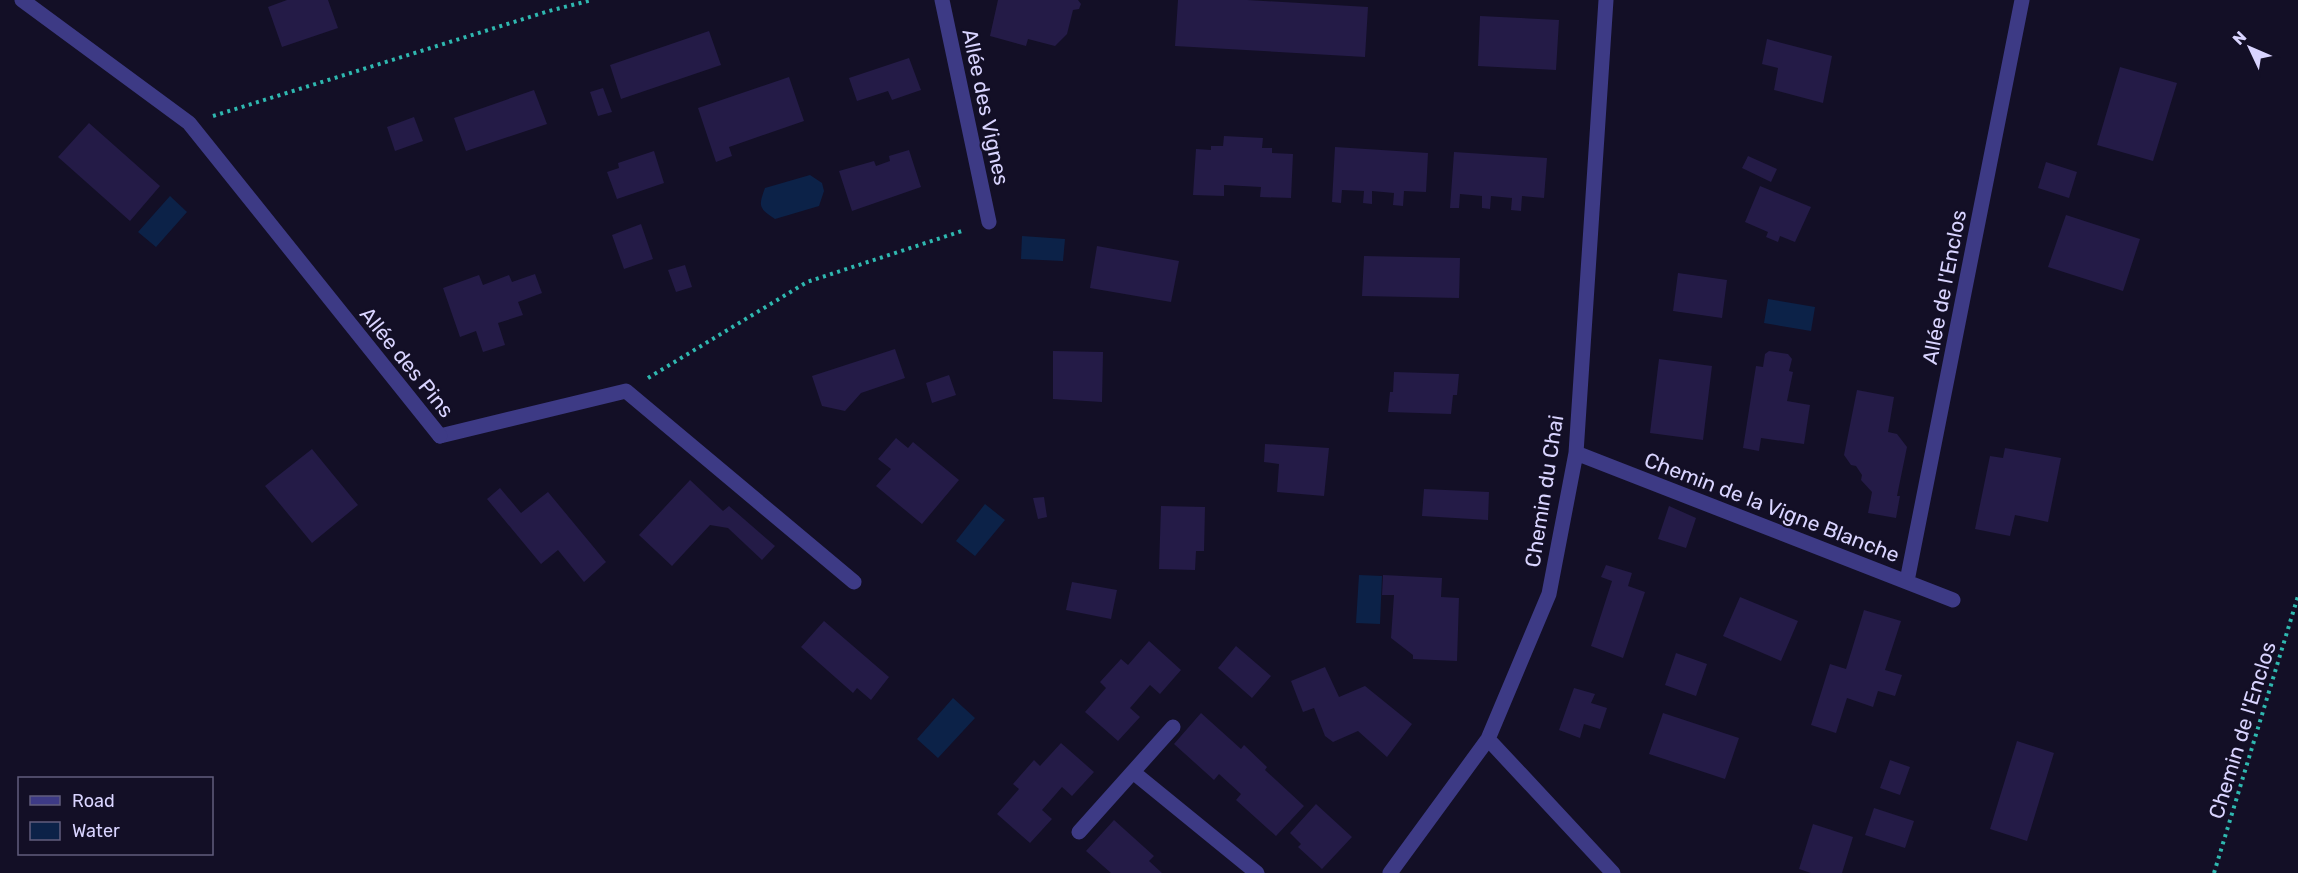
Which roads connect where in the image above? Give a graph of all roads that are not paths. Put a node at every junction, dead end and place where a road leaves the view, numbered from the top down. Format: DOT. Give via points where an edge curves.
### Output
graph roads {
  1 [pos="22,0"];
  2 [pos="942,0"];
  3 [pos="1606,0"];
  4 [pos="2022,0"];
  5 [pos="989,222"];
  6 [pos="1576,453"];
  7 [pos="854,582"];
  8 [pos="1907,582"];
  9 [pos="1953,600"];
  10 [pos="1173,727"];
  11 [pos="1488,739"];
  12 [pos="1133,772"];
  13 [pos="1079,832"];
  14 [pos="1257,873"];
  15 [pos="1390,873"];
  16 [pos="1613,873"];
  1 -- 7 [label="street, Allée des Pins" via="189,123 440,436 626,391"];
  2 -- 5 [label="street, Allée des Vignes"];
  3 -- 6 [label="street, Chemin du Chai"];
  4 -- 8 [label="street, Allée de l'Enclos"];
  6 -- 8 [label="street, Chemin de la Vigne Blanche"];
  6 -- 11 [label="street, Chemin du Chai" via="1549,594"];
  8 -- 9 [label="street, Chemin de la Vigne Blanche"];
  10 -- 12 [label="street"];
  11 -- 15 [label="street, Chemin du Chai"];
  11 -- 16 [label="street"];
  12 -- 13 [label="street"];
  12 -- 14 [label="street"];
}
